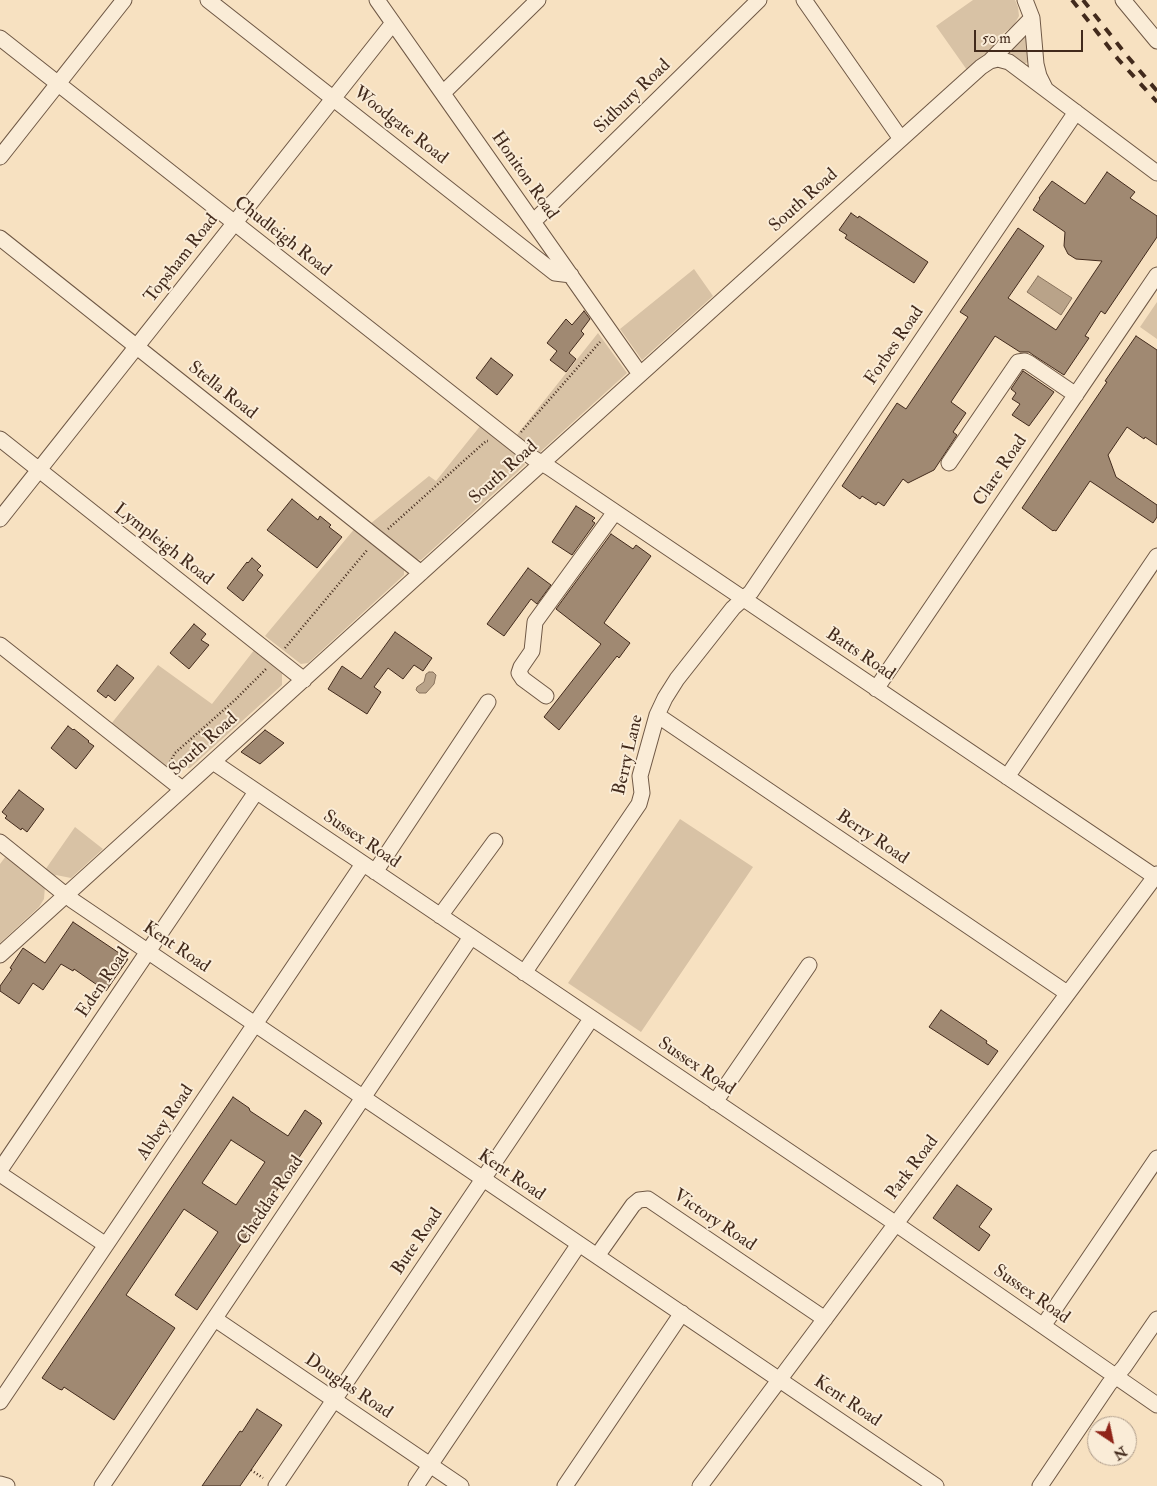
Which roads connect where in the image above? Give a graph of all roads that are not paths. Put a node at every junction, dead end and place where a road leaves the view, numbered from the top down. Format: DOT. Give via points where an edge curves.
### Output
graph roads {
  1 [pos="124,0"];
  2 [pos="208,0"];
  3 [pos="378,0"];
  4 [pos="538,0"];
  5 [pos="759,0"];
  6 [pos="804,0"];
  7 [pos="1025,0"];
  8 [pos="1123,0"];
  9 [pos="1032,18"];
  10 [pos="394,23"];
  11 [pos="0,38"];
  12 [pos="1157,41"];
  13 [pos="990,61"];
  14 [pos="58,84"];
  15 [pos="1045,88"];
  16 [pos="443,93"];
  17 [pos="334,98"];
  18 [pos="1076,112"];
  19 [pos="901,139"];
  20 [pos="0,157"];
  21 [pos="1157,173"];
  22 [pos="533,222"];
  23 [pos="234,223"];
  24 [pos="0,238"];
  25 [pos="571,275"];
  26 [pos="1157,275"];
  27 [pos="137,347"];
  28 [pos="640,374"];
  29 [pos="1076,395"];
  30 [pos="0,439"];
  31 [pos="949,463"];
  32 [pos="542,464"];
  33 [pos="38,470"];
  34 [pos="615,512"];
  35 [pos="0,519"];
  36 [pos="1157,556"];
  37 [pos="422,573"];
  38 [pos="743,598"];
  39 [pos="0,645"];
  40 [pos="304,680"];
  41 [pos="876,689"];
  42 [pos="546,696"];
  43 [pos="488,702"];
  44 [pos="657,715"];
  45 [pos="213,762"];
  46 [pos="1007,777"];
  47 [pos="182,789"];
  48 [pos="256,792"];
  49 [pos="495,841"];
  50 [pos="0,842"];
  51 [pos="369,868"];
  52 [pos="1156,876"];
  53 [pos="66,895"];
  54 [pos="440,916"];
  55 [pos="472,937"];
  56 [pos="148,952"];
  57 [pos="0,955"];
  58 [pos="809,965"];
  59 [pos="524,973"];
  60 [pos="1067,993"];
  61 [pos="591,1018"];
  62 [pos="255,1024"];
  63 [pos="364,1097"];
  64 [pos="715,1102"];
  65 [pos="1157,1158"];
  66 [pos="0,1172"];
  67 [pos="483,1179"];
  68 [pos="896,1224"];
  69 [pos="579,1244"];
  70 [pos="106,1246"];
  71 [pos="597,1256"];
  72 [pos="682,1313"];
  73 [pos="214,1319"];
  74 [pos="825,1319"];
  75 [pos="1157,1319"];
  76 [pos="1043,1326"];
  77 [pos="1116,1376"];
  78 [pos="780,1379"];
  79 [pos="334,1400"];
  80 [pos="0,1402"];
  81 [pos="1157,1404"];
  82 [pos="430,1465"];
  83 [pos="0,1484"];
  84 [pos="7,1486"];
  85 [pos="102,1486"];
  86 [pos="276,1486"];
  87 [pos="416,1486"];
  88 [pos="461,1486"];
  89 [pos="565,1486"];
  90 [pos="700,1486"];
  91 [pos="936,1486"];
  92 [pos="1040,1486"];
  1 -- 14 [label="street"];
  2 -- 17 [label="street, Woodgate Road"];
  3 -- 10 [label="street, Honiton Road"];
  4 -- 16 [label="street"];
  5 -- 22 [label="street, Sidbury Road"];
  6 -- 19 [label="street"];
  7 -- 9 [label="street"];
  8 -- 12 [label="street"];
  9 -- 13 [label="street, South Road"];
  9 -- 15 [label="street" via="1036,64"];
  10 -- 16 [label="street, Honiton Road"];
  10 -- 17 [label="street, Topsham Road"];
  11 -- 14 [label="street, Chudleigh Road"];
  13 -- 15 [label="street" via="1010,62"];
  13 -- 19 [label="street, South Road"];
  14 -- 20 [label="street"];
  14 -- 23 [label="street, Chudleigh Road"];
  15 -- 18 [label="street"];
  16 -- 22 [label="street, Honiton Road"];
  17 -- 23 [label="street, Topsham Road"];
  17 -- 25 [label="street, Woodgate Road" via="555,273"];
  18 -- 21 [label="street"];
  18 -- 38 [label="street, Forbes Road" via="751,592"];
  19 -- 28 [label="street, South Road"];
  22 -- 25 [label="street, Honiton Road"];
  23 -- 27 [label="street, Topsham Road"];
  23 -- 32 [label="street, Chudleigh Road"];
  24 -- 27 [label="street, Stella Road"];
  25 -- 28 [label="street, Honiton Road"];
  26 -- 29 [label="street, Clare Road"];
  27 -- 33 [label="street, Topsham Road"];
  27 -- 37 [label="street, Stella Road"];
  28 -- 32 [label="street, South Road"];
  29 -- 31 [label="street" via="1026,361 1018,362"];
  29 -- 41 [label="street, Clare Road"];
  30 -- 33 [label="street, Lympleigh Road"];
  32 -- 34 [label="street, Batts Road"];
  32 -- 37 [label="street, South Road"];
  33 -- 35 [label="street, Topsham Road"];
  33 -- 40 [label="street, Lympleigh Road"];
  34 -- 38 [label="street, Batts Road"];
  34 -- 42 [label="street" via="535,622 532,651 519,673"];
  36 -- 46 [label="street"];
  37 -- 40 [label="street, South Road"];
  38 -- 41 [label="street, Batts Road"];
  38 -- 44 [label="street, Berry Lane" via="677,679"];
  39 -- 47 [label="street"];
  40 -- 45 [label="street, South Road"];
  41 -- 46 [label="street, Batts Road"];
  43 -- 51 [label="street, Abbey Road"];
  44 -- 59 [label="street, Berry Lane" via="640,776 642,793 638,804"];
  44 -- 60 [label="street, Berry Road"];
  45 -- 47 [label="street, South Road"];
  45 -- 48 [label="street, Sussex Road"];
  46 -- 52 [label="street, Batts Road"];
  47 -- 53 [label="street, South Road"];
  48 -- 51 [label="street, Sussex Road"];
  48 -- 56 [label="street, Eden Road"];
  49 -- 54 [label="street"];
  50 -- 53 [label="street, Kent Road"];
  51 -- 54 [label="street, Sussex Road"];
  51 -- 62 [label="street, Abbey Road"];
  52 -- 60 [label="street, Park Road"];
  53 -- 56 [label="street, Kent Road"];
  53 -- 57 [label="street, South Road"];
  54 -- 55 [label="street, Sussex Road"];
  55 -- 59 [label="street, Sussex Road"];
  55 -- 63 [label="street, Cheddar Road"];
  56 -- 62 [label="street, Kent Road"];
  56 -- 66 [label="street, Eden Road"];
  58 -- 64 [label="street"];
  59 -- 61 [label="street, Sussex Road"];
  60 -- 68 [label="street, Park Road"];
  61 -- 64 [label="street, Sussex Road"];
  61 -- 67 [label="street, Bute Road"];
  62 -- 63 [label="street, Kent Road"];
  62 -- 70 [label="street, Abbey Road"];
  63 -- 67 [label="street, Kent Road"];
  63 -- 73 [label="street, Cheddar Road"];
  64 -- 68 [label="street, Sussex Road"];
  65 -- 76 [label="street"];
  66 -- 70 [label="street"];
  67 -- 69 [label="street, Kent Road"];
  67 -- 79 [label="street, Bute Road"];
  68 -- 74 [label="street, Park Road"];
  68 -- 76 [label="street, Sussex Road"];
  69 -- 71 [label="street, Kent Road"];
  69 -- 82 [label="street"];
  70 -- 80 [label="street, Abbey Road"];
  71 -- 72 [label="street, Kent Road"];
  71 -- 74 [label="street, Victory Road" via="633,1204 648,1199"];
  72 -- 78 [label="street, Kent Road"];
  72 -- 89 [label="street"];
  73 -- 79 [label="street, Douglas Road"];
  73 -- 85 [label="street, Cheddar Road"];
  74 -- 78 [label="street, Park Road"];
  75 -- 77 [label="street"];
  76 -- 77 [label="street, Sussex Road"];
  77 -- 81 [label="street, Sussex Road"];
  77 -- 92 [label="street"];
  78 -- 90 [label="street, Park Road"];
  78 -- 91 [label="street, Kent Road"];
  79 -- 82 [label="street, Douglas Road"];
  79 -- 86 [label="street, Bute Road"];
  82 -- 87 [label="street"];
  82 -- 88 [label="street, Douglas Road"];
  83 -- 84 [label="street"];
}
